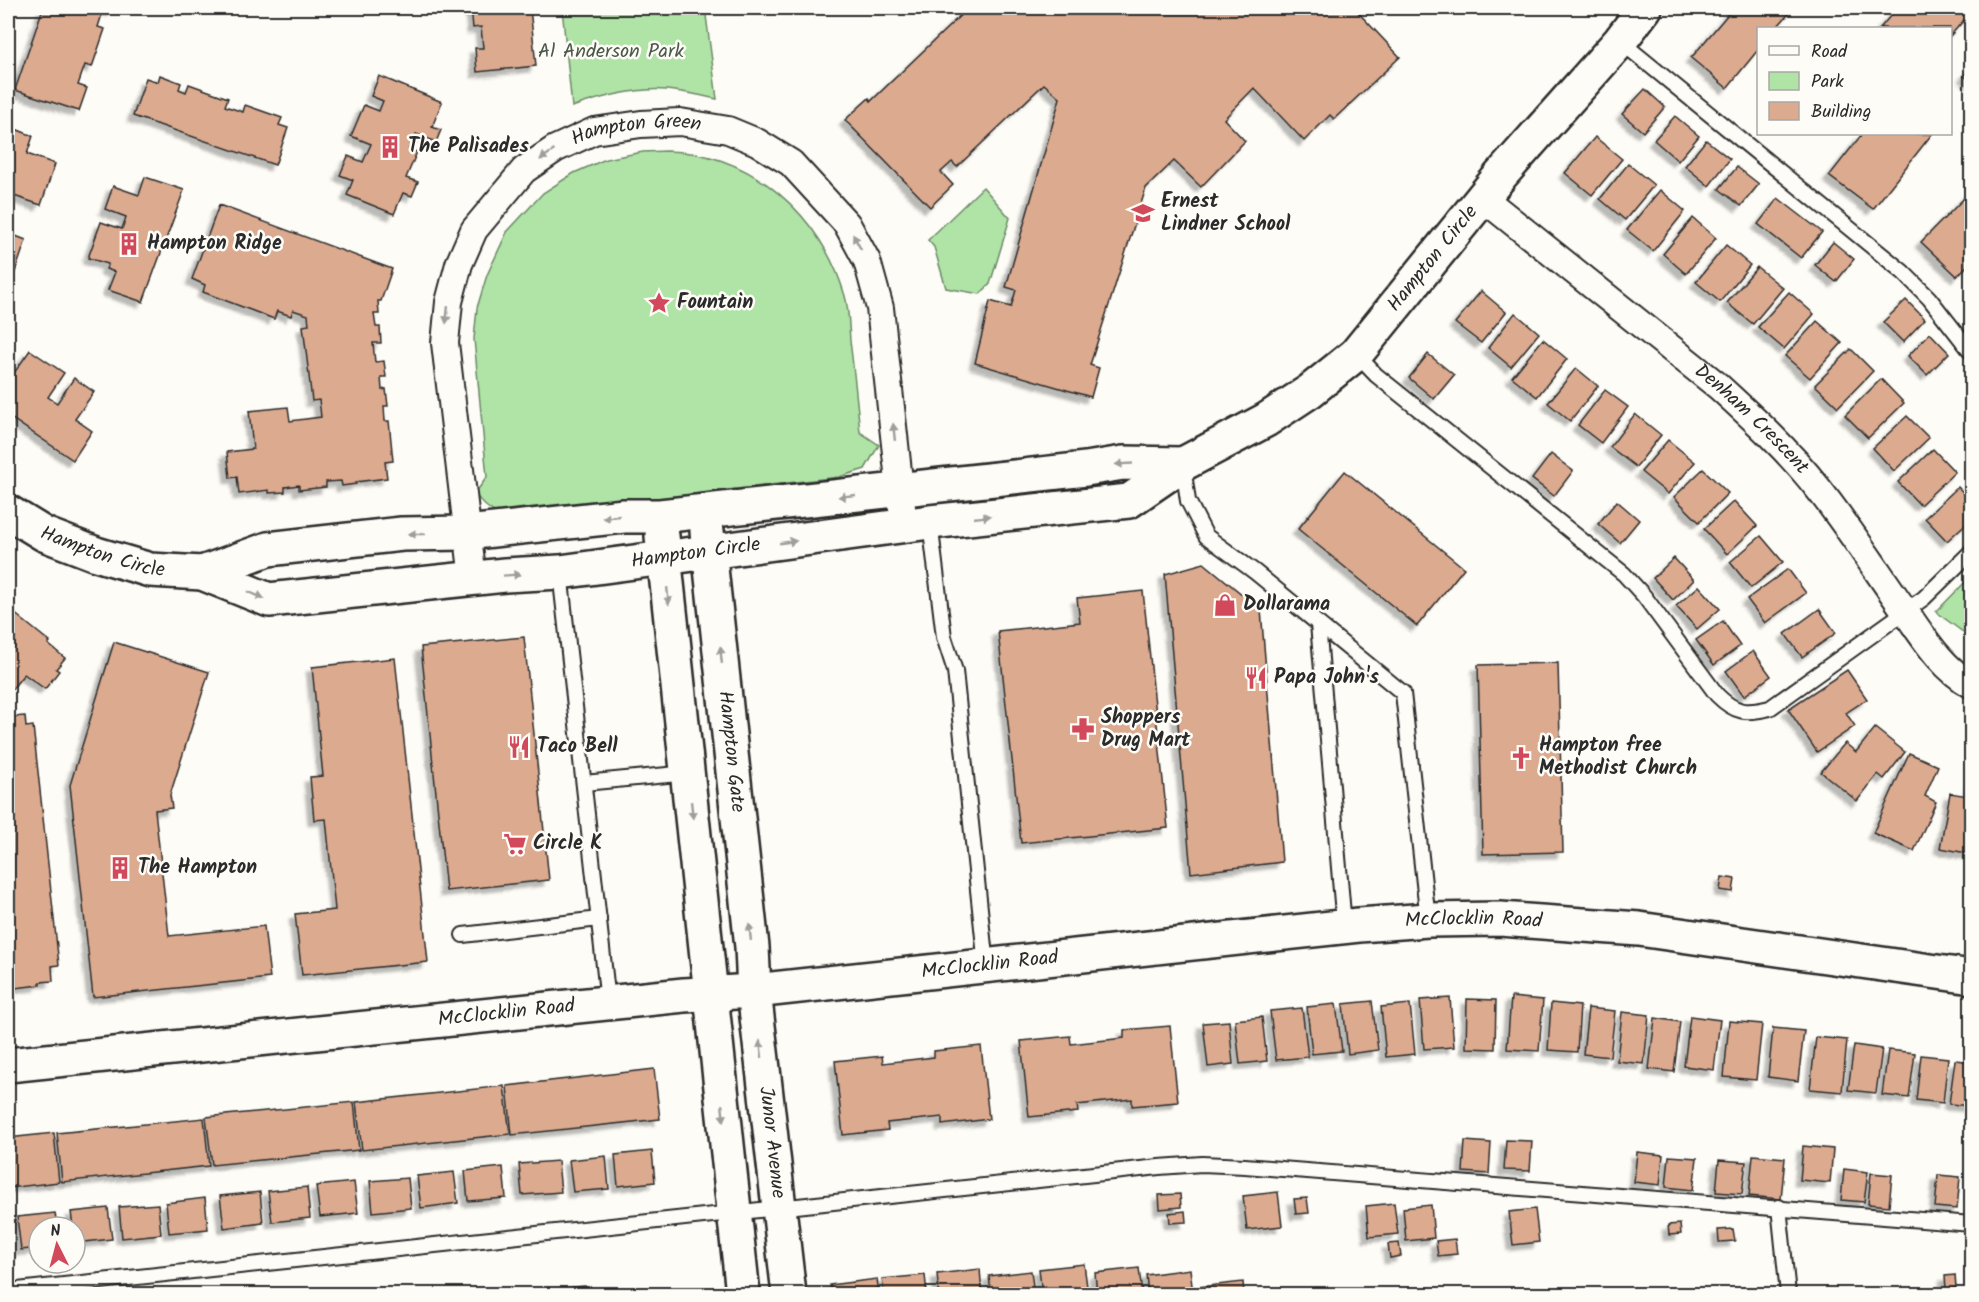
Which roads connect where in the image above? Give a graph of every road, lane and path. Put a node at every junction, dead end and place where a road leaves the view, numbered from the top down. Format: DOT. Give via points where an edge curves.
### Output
graph roads {
  1 [pos="1645,8"];
  2 [pos="1620,41"];
  3 [pos="1483,198"];
  4 [pos="1971,353"];
  5 [pos="1356,354"];
  6 [pos="1183,464"];
  7 [pos="900,490"];
  8 [pos="8,512"];
  9 [pos="706,512"];
  10 [pos="660,516"];
  11 [pos="917,524"];
  12 [pos="466,533"];
  13 [pos="1971,551"];
  14 [pos="709,553"];
  15 [pos="664,558"];
  16 [pos="560,572"];
  17 [pos="202,573"];
  18 [pos="473,579"];
  19 [pos="1905,612"];
  20 [pos="1318,624"];
  21 [pos="1971,685"];
  22 [pos="688,774"];
  23 [pos="584,783"];
  24 [pos="598,920"];
  25 [pos="1428,920"];
  26 [pos="1344,927"];
  27 [pos="463,935"];
  28 [pos="986,967"];
  29 [pos="1971,977"];
  30 [pos="754,991"];
  31 [pos="711,992"];
  32 [pos="609,1002"];
  33 [pos="8,1065"];
  34 [pos="779,1208"];
  35 [pos="1779,1208"];
  36 [pos="734,1214"];
  37 [pos="1971,1224"];
  38 [pos="8,1291"];
  39 [pos="743,1294"];
  40 [pos="789,1294"];
  41 [pos="1788,1294"];
  1 -- 2 [label="street, Hampton Circle"];
  2 -- 3 [label="street, Hampton Circle"];
  2 -- 4 [label="lane" via="1903,272 1929,298"];
  3 -- 5 [label="street, Hampton Circle"];
  3 -- 19 [label="street, Denham Crescent" via="1718,386 1788,452"];
  5 -- 6 [label="street, Hampton Circle" via="1266,420"];
  5 -- 19 [label="lane" via="1376,375 1623,574 1727,706 1755,712 1770,708"];
  6 -- 7 [label="street, Hampton Circle, one-way" via="1123,463"];
  11 -- 6 [label="street, Hampton Circle, one-way" via="1129,501"];
  6 -- 20 [label="lane" via="1188,501 1206,536"];
  7 -- 9 [label="street, Hampton Circle, one-way"];
  7 -- 11 [label="street, Hampton Green"];
  7 -- 12 [label="street, Hampton Green, one-way" via="880,308 867,261 847,224 791,164 757,142 728,130 680,122 641,124 594,131 555,149 524,170 474,230 459,264 449,302 445,343"];
  8 -- 17 [label="street, Hampton Circle" via="44,534 96,554 150,570"];
  9 -- 10 [label="street, Hampton Circle"];
  9 -- 14 [label="street, Hampton Gate"];
  10 -- 12 [label="street, Hampton Circle, one-way" via="624,516"];
  10 -- 15 [label="street"];
  14 -- 11 [label="street, Hampton Circle, one-way"];
  11 -- 28 [label="lane" via="955,670"];
  12 -- 17 [label="street, Hampton Circle, one-way" via="402,534 268,549"];
  12 -- 18 [label="street, Hampton Green"];
  13 -- 19 [label="lane"];
  14 -- 15 [label="street, Hampton Circle"];
  30 -- 14 [label="street, Hampton Gate, one-way"];
  15 -- 16 [label="street, Hampton Circle"];
  15 -- 22 [label="street, one-way"];
  18 -- 16 [label="street, Hampton Circle, one-way"];
  16 -- 23 [label="lane"];
  17 -- 18 [label="street, Hampton Circle, one-way" via="269,600"];
  19 -- 21 [label="street, Denham Crescent" via="1936,654"];
  20 -- 25 [label="lane" via="1404,693"];
  20 -- 26 [label="lane"];
  22 -- 23 [label="lane"];
  22 -- 31 [label="street, one-way"];
  23 -- 24 [label="lane"];
  24 -- 27 [label="lane"];
  24 -- 32 [label="lane"];
  25 -- 26 [label="street, McClocklin Road"];
  25 -- 29 [label="street, McClocklin Road" via="1500,920 1639,929"];
  26 -- 28 [label="street, McClocklin Road"];
  28 -- 30 [label="street, McClocklin Road"];
  30 -- 31 [label="street, McClocklin Road"];
  34 -- 30 [label="street, Junor Avenue, one-way"];
  31 -- 32 [label="street, McClocklin Road"];
  31 -- 36 [label="street, one-way"];
  32 -- 33 [label="street, McClocklin Road"];
  34 -- 35 [label="lane" via="1202,1164"];
  34 -- 36 [label="lane"];
  34 -- 40 [label="street, Junor Avenue"];
  35 -- 37 [label="lane"];
  35 -- 41 [label="lane"];
  36 -- 38 [label="lane"];
  36 -- 39 [label="street"];
}
